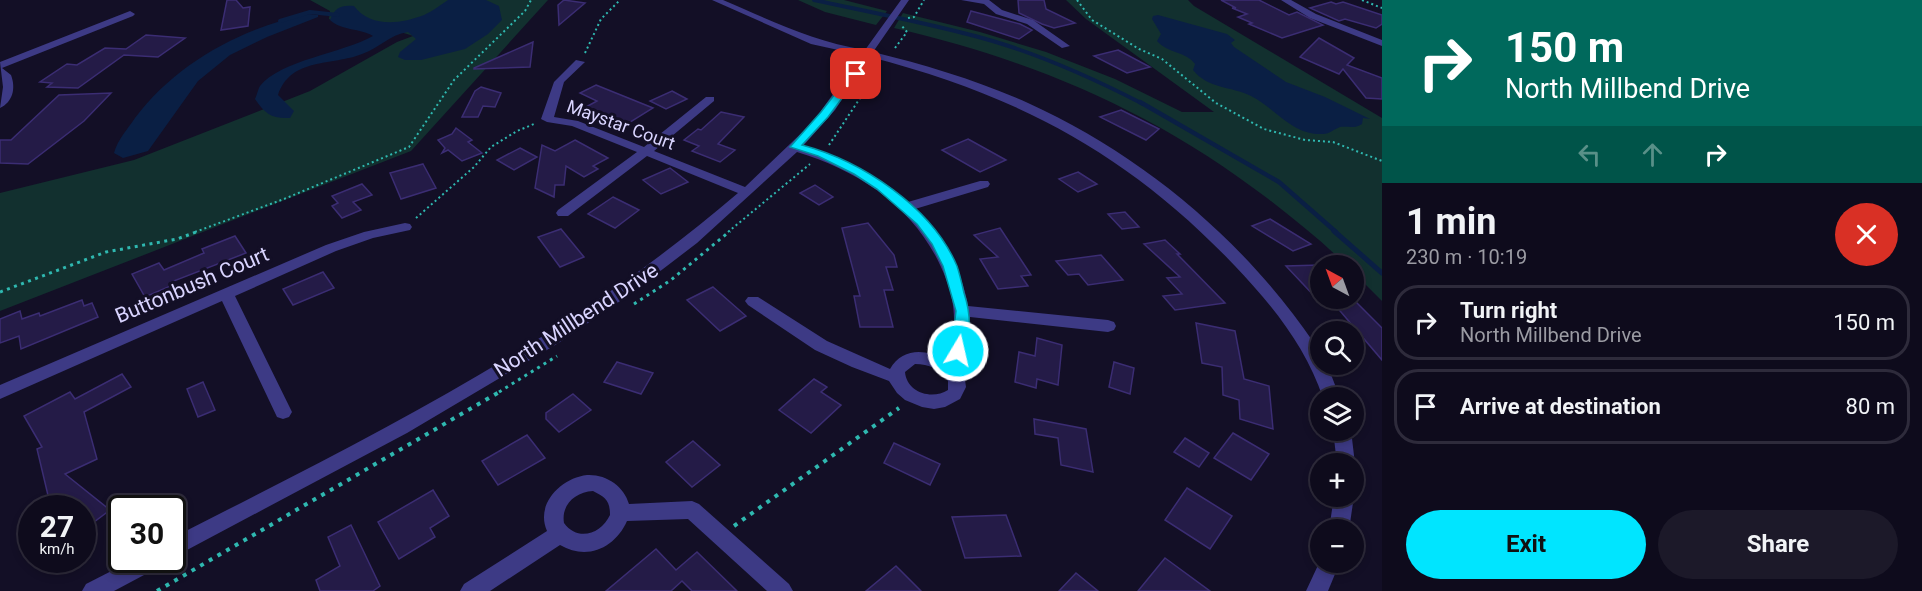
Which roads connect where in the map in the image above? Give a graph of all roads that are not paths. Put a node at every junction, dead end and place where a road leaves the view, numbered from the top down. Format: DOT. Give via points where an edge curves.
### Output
graph roads {
  1 [pos="716,0"];
  2 [pos="965,0"];
  3 [pos="1285,0"];
  4 [pos="901,1"];
  5 [pos="987,1"];
  6 [pos="130,14"];
  7 [pos="1054,37"];
  8 [pos="1382,43"];
  9 [pos="1044,44"];
  10 [pos="1065,46"];
  11 [pos="867,54"];
  12 [pos="580,62"];
  13 [pos="0,66"];
  14 [pos="0,71"];
  15 [pos="710,99"];
  16 [pos="0,105"];
  17 [pos="795,147"];
  18 [pos="646,151"];
  19 [pos="984,184"];
  20 [pos="747,192"];
  21 [pos="906,207"];
  22 [pos="564,213"];
  23 [pos="405,227"];
  24 [pos="226,293"];
  25 [pos="753,301"];
  26 [pos="963,311"];
  27 [pos="1108,326"];
  28 [pos="948,367"];
  29 [pos="896,377"];
  30 [pos="1326,387"];
  31 [pos="0,392"];
  32 [pos="283,412"];
  33 [pos="621,513"];
  34 [pos="560,534"];
  35 [pos="186,541"];
  36 [pos="127,573"];
  37 [pos="1325,573"];
  38 [pos="93,591"];
  39 [pos="471,591"];
  40 [pos="782,591"];
  41 [pos="1317,591"];
  1 -- 11 [label="street" via="811,41"];
  2 -- 5 [label="street"];
  3 -- 8 [label="street" via="1313,16"];
  4 -- 11 [label="street, North Millbend Drive"];
  5 -- 7 [label="street" via="999,12 1030,22"];
  6 -- 13 [label="street"];
  7 -- 9 [label="street"];
  7 -- 10 [label="street"];
  11 -- 17 [label="street, North Millbend Drive" via="825,115"];
  11 -- 30 [label="street" via="959,80 1018,103 1080,134 1129,165 1196,220 1273,298 1297,329"];
  12 -- 18 [label="street, Maystar Court" via="558,81 555,103 547,119 574,123"];
  14 -- 16 [label="street" via="6,75 9,88"];
  15 -- 18 [label="street"];
  17 -- 20 [label="street, North Millbend Drive"];
  17 -- 21 [label="street" via="822,154 858,172"];
  18 -- 20 [label="street, Maystar Court"];
  18 -- 22 [label="street"];
  19 -- 21 [label="street"];
  20 -- 35 [label="street, North Millbend Drive" via="653,271 522,357"];
  21 -- 26 [label="street" via="938,243 950,266"];
  23 -- 24 [label="street, Buttonbush Court" via="349,241"];
  24 -- 31 [label="street, Buttonbush Court"];
  24 -- 32 [label="street"];
  25 -- 29 [label="street" via="798,333 858,364"];
  26 -- 27 [label="street"];
  26 -- 28 [label="street" via="958,351"];
  28 -- 29 [label="street" via="928,358 912,358 900,363"];
  28 -- 29 [label="street" via="957,381 956,390 936,402 913,397"];
  33 -- 34 [label="street" via="615,529 597,542 572,542"];
  33 -- 34 [label="street" via="612,490 594,483 575,486 565,492 554,508 553,519"];
  33 -- 40 [label="street" via="692,510"];
  34 -- 39 [label="street"];
  36 -- 38 [label="street"];
  37 -- 41 [label="street"];
}
